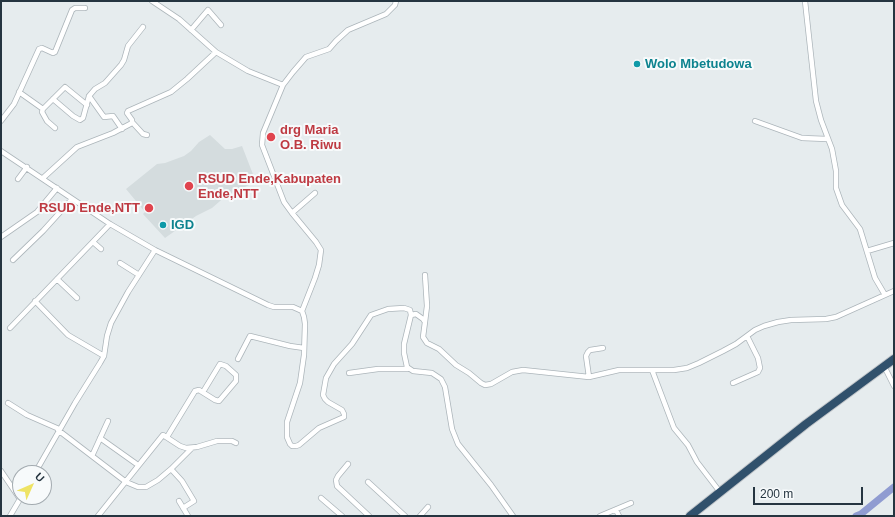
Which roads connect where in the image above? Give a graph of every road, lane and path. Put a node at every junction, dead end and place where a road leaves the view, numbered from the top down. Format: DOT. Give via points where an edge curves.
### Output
graph roads {
  1 [pos="152,1"];
  2 [pos="396,1"];
  3 [pos="805,1"];
  4 [pos="85,8"];
  5 [pos="221,24"];
  6 [pos="143,27"];
  7 [pos="191,30"];
  8 [pos="216,52"];
  9 [pos="283,85"];
  10 [pos="19,92"];
  11 [pos="89,96"];
  12 [pos="53,98"];
  13 [pos="87,105"];
  14 [pos="43,109"];
  15 [pos="1,121"];
  16 [pos="755,121"];
  17 [pos="132,122"];
  18 [pos="55,128"];
  19 [pos="122,129"];
  20 [pos="147,135"];
  21 [pos="827,139"];
  22 [pos="1,151"];
  23 [pos="27,168"];
  24 [pos="43,178"];
  25 [pos="18,179"];
  26 [pos="57,188"];
  27 [pos="315,192"];
  28 [pos="72,199"];
  29 [pos="292,213"];
  30 [pos="110,224"];
  31 [pos="1,237"];
  32 [pos="93,242"];
  33 [pos="894,243"];
  34 [pos="101,249"];
  35 [pos="155,250"];
  36 [pos="867,251"];
  37 [pos="13,260"];
  38 [pos="120,263"];
  39 [pos="139,275"];
  40 [pos="425,275"];
  41 [pos="57,279"];
  42 [pos="894,291"];
  43 [pos="885,295"];
  44 [pos="77,298"];
  45 [pos="35,301"];
  46 [pos="302,311"];
  47 [pos="411,315"];
  48 [pos="425,322"];
  49 [pos="10,328"];
  50 [pos="747,336"];
  51 [pos="304,348"];
  52 [pos="603,348"];
  53 [pos="104,356"];
  54 [pos="238,359"];
  55 [pos="894,359"];
  56 [pos="884,366"];
  57 [pos="408,369"];
  58 [pos="652,370"];
  59 [pos="349,373"];
  60 [pos="589,377"];
  61 [pos="733,384"];
  62 [pos="894,386"];
  63 [pos="203,392"];
  64 [pos="8,403"];
  65 [pos="108,421"];
  66 [pos="59,430"];
  67 [pos="167,437"];
  68 [pos="100,438"];
  69 [pos="236,443"];
  70 [pos="192,448"];
  71 [pos="92,456"];
  72 [pos="348,464"];
  73 [pos="39,465"];
  74 [pos="138,465"];
  75 [pos="171,469"];
  76 [pos="1,471"];
  77 [pos="126,482"];
  78 [pos="368,482"];
  79 [pos="12,487"];
  80 [pos="720,492"];
  81 [pos="321,498"];
  82 [pos="179,501"];
  83 [pos="631,504"];
  84 [pos="16,505"];
  85 [pos="428,507"];
  86 [pos="183,508"];
  87 [pos="616,510"];
  88 [pos="402,515"];
  89 [pos="10,516"];
  90 [pos="98,516"];
  91 [pos="188,516"];
  92 [pos="342,516"];
  93 [pos="369,516"];
  94 [pos="420,516"];
  95 [pos="513,516"];
  96 [pos="603,516"];
  97 [pos="620,516"];
  98 [pos="690,516"];
  1 -- 7 [label="street"];
  2 -- 9 [label="street" via="386,14 348,30 329,49 306,57"];
  3 -- 21 [label="street" via="816,101"];
  4 -- 10 [label="street" via="72,10 55,52 39,49"];
  5 -- 7 [label="street" via="208,10"];
  6 -- 11 [label="street" via="128,46 121,65"];
  7 -- 8 [label="street"];
  8 -- 9 [label="street" via="248,71"];
  8 -- 17 [label="street" via="171,92 128,111"];
  9 -- 29 [label="street" via="263,133 262,145 284,202"];
  10 -- 14 [label="street"];
  10 -- 15 [label="street" via="14,104"];
  11 -- 13 [label="street"];
  11 -- 19 [label="street" via="104,117 113,116"];
  12 -- 13 [label="street" via="65,87"];
  12 -- 13 [label="street" via="80,120"];
  12 -- 14 [label="street"];
  14 -- 18 [label="street" via="47,121"];
  16 -- 21 [label="street" via="802,138"];
  17 -- 19 [label="street"];
  17 -- 20 [label="street"];
  19 -- 24 [label="street" via="77,147"];
  21 -- 36 [label="street" via="832,149 837,190 842,206 860,229"];
  22 -- 23 [label="street"];
  23 -- 24 [label="street"];
  23 -- 25 [label="street"];
  24 -- 26 [label="street"];
  26 -- 28 [label="street"];
  26 -- 31 [label="street" via="37,212"];
  27 -- 29 [label="street"];
  28 -- 30 [label="street"];
  28 -- 37 [label="street"];
  29 -- 46 [label="street" via="321,250 315,278"];
  30 -- 32 [label="street"];
  30 -- 35 [label="street"];
  32 -- 34 [label="street"];
  32 -- 41 [label="street"];
  33 -- 36 [label="street"];
  35 -- 39 [label="street"];
  35 -- 46 [label="street" via="274,307 293,307"];
  36 -- 43 [label="street" via="875,278"];
  38 -- 39 [label="street"];
  39 -- 53 [label="street" via="111,323"];
  40 -- 48 [label="street"];
  41 -- 44 [label="street"];
  41 -- 45 [label="street"];
  42 -- 43 [label="street"];
  43 -- 50 [label="street" via="836,317 778,322 764,326"];
  45 -- 49 [label="street"];
  45 -- 53 [label="street" via="68,335"];
  46 -- 51 [label="street" via="305,324"];
  47 -- 48 [label="street" via="420,315"];
  47 -- 51 [label="street" via="410,310 404,308 371,316 326,378 323,395 328,402 342,410 344,417 319,428 296,446 292,446 288,441 287,422 299,389"];
  47 -- 57 [label="street" via="404,344"];
  48 -- 60 [label="street" via="423,337 427,343 439,349 456,365 485,385 517,371"];
  50 -- 58 [label="street" via="693,365 674,370"];
  50 -- 61 [label="street" via="760,368 758,372"];
  51 -- 54 [label="street" via="250,336"];
  52 -- 60 [label="street" via="590,350 586,356"];
  53 -- 66 [label="street"];
  55 -- 56 [label="highway"];
  56 -- 62 [label="street"];
  56 -- 80 [label="highway"];
  57 -- 59 [label="street"];
  57 -- 95 [label="street" via="432,373 441,379 445,387 452,429 458,444"];
  58 -- 60 [label="street" via="619,370"];
  58 -- 80 [label="street" via="674,428"];
  63 -- 63 [label="street" via="219,401 236,381 236,375 220,364"];
  63 -- 67 [label="street" via="195,391"];
  64 -- 66 [label="street"];
  65 -- 68 [label="street"];
  66 -- 71 [label="street"];
  66 -- 73 [label="street"];
  67 -- 70 [label="street" via="180,446"];
  67 -- 74 [label="street" via="161,436"];
  68 -- 71 [label="street"];
  68 -- 74 [label="street"];
  69 -- 70 [label="street" via="217,441"];
  70 -- 75 [label="street"];
  71 -- 77 [label="street"];
  72 -- 93 [label="street" via="338,476 337,486"];
  74 -- 77 [label="street"];
  75 -- 77 [label="street" via="146,487"];
  75 -- 86 [label="street" via="182,481 194,502"];
  76 -- 79 [label="street"];
  77 -- 90 [label="street"];
  78 -- 88 [label="street"];
  80 -- 98 [label="highway"];
  81 -- 92 [label="street"];
  82 -- 86 [label="street"];
  83 -- 87 [label="street"];
  84 -- 89 [label="street"];
  85 -- 94 [label="street"];
  86 -- 91 [label="street"];
  87 -- 96 [label="street"];
  87 -- 97 [label="street"];
}
